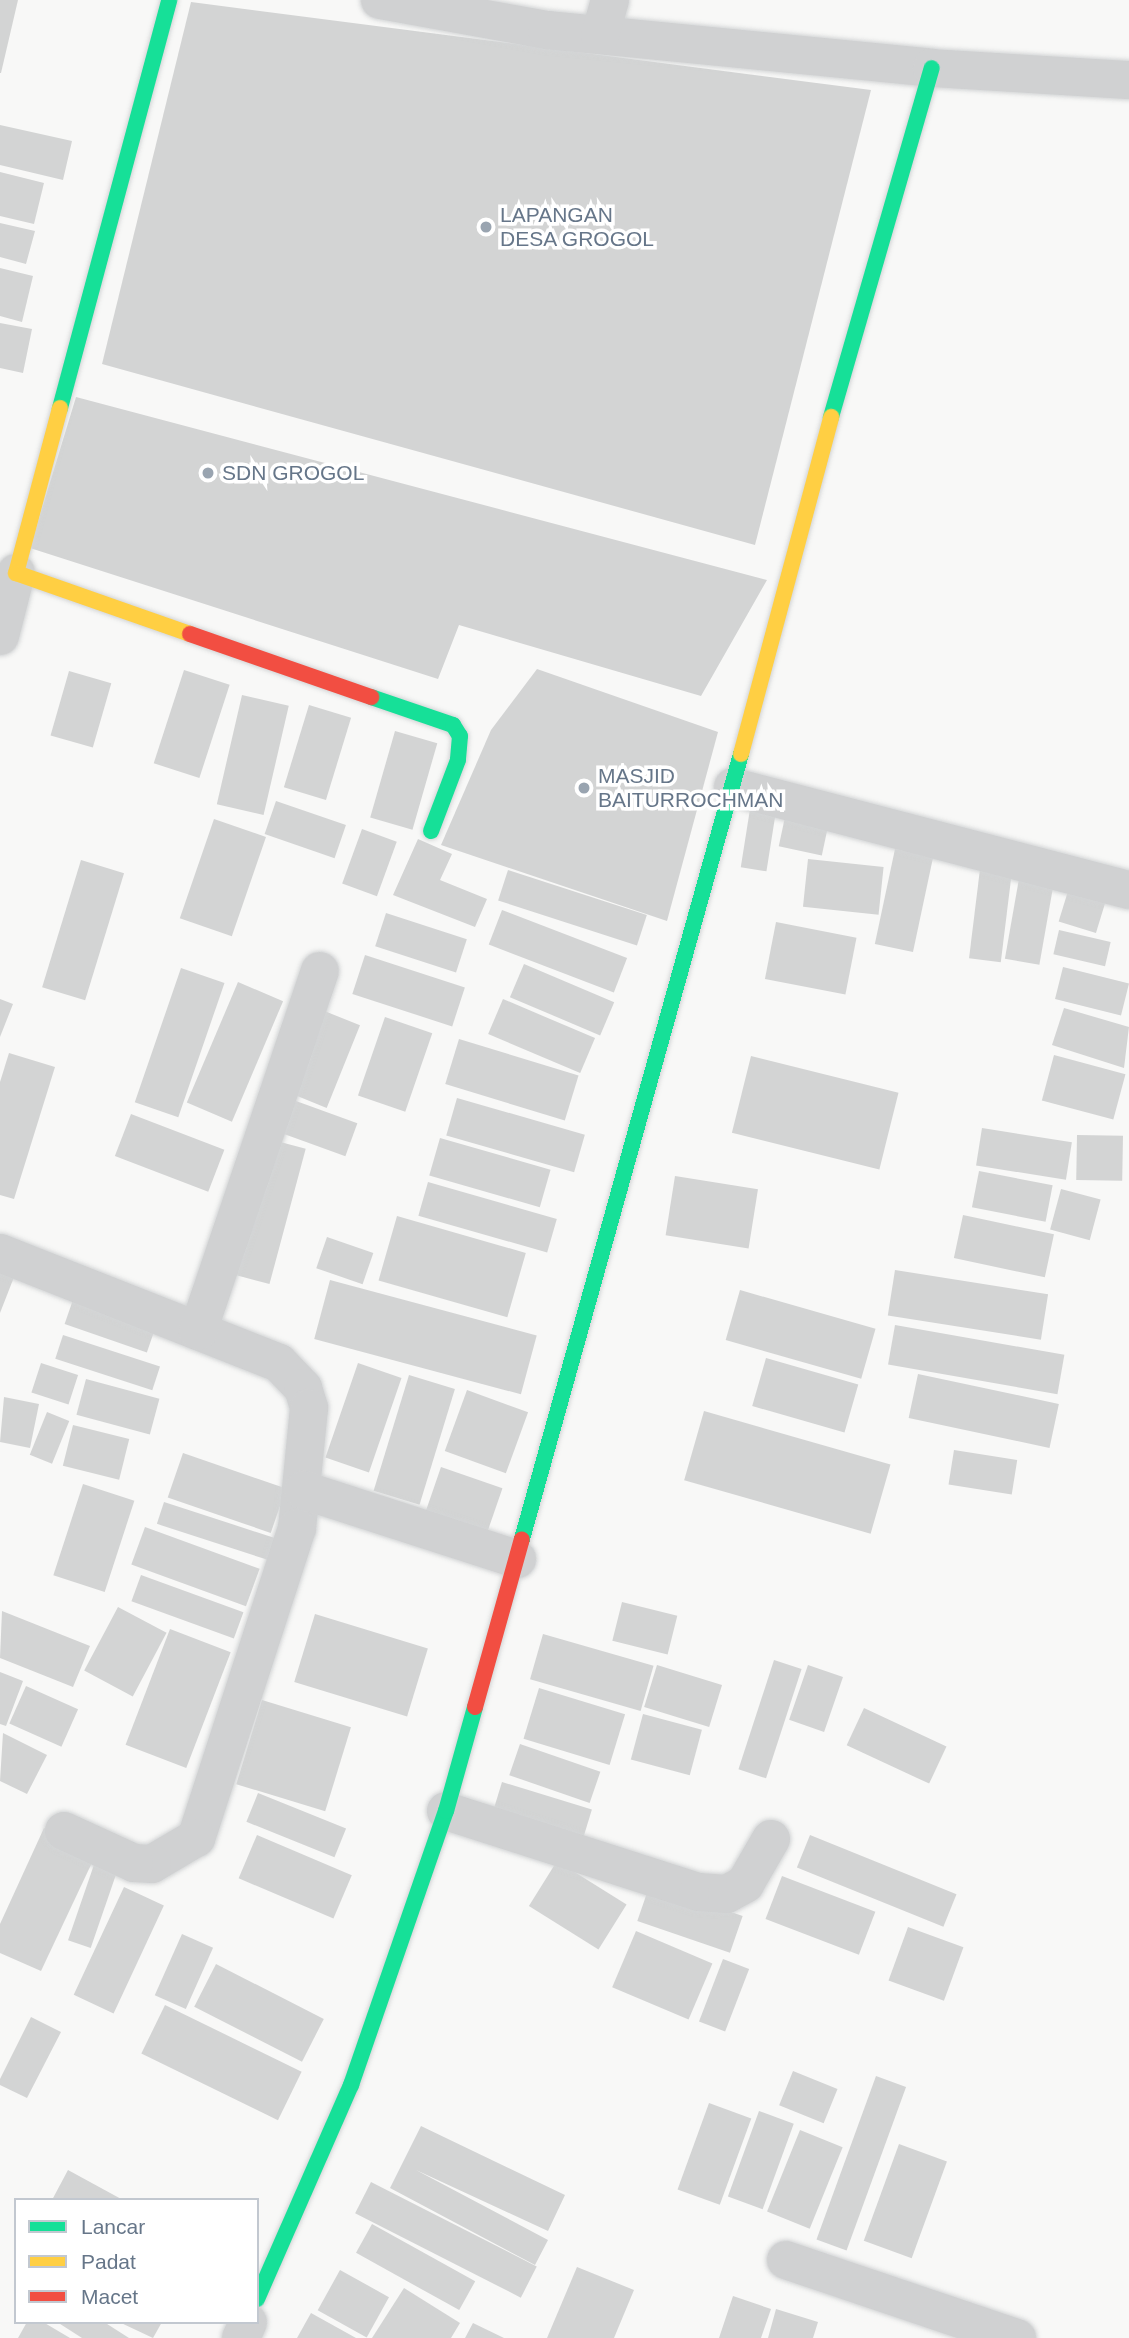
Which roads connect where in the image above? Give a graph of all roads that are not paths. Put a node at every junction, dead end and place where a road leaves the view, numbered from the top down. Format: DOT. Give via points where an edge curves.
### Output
graph roads {
  1 [pos="169,0"];
  2 [pos="380,0"];
  3 [pos="605,18"];
  4 [pos="932,68"];
  5 [pos="1129,80"];
  6 [pos="16,573"];
  7 [pos="0,636"];
  8 [pos="733,787"];
  9 [pos="431,831"];
  10 [pos="1129,890"];
  11 [pos="320,971"];
  12 [pos="0,1253"];
  13 [pos="198,1331"];
  14 [pos="303,1490"];
  15 [pos="517,1559"];
  16 [pos="446,1811"];
  17 [pos="64,1831"];
  18 [pos="771,1839"];
  19 [pos="786,2260"];
  20 [pos="259,2294"];
  21 [pos="1017,2338"];
  1 -- 6 [label="street"];
  2 -- 3 [label="street"];
  3 -- 4 [label="street"];
  4 -- 5 [label="street"];
  4 -- 8 [label="street" via="797,534"];
  6 -- 7 [label="street"];
  6 -- 9 [label="street" via="453,725 460,736 458,760"];
  8 -- 10 [label="street"];
  8 -- 15 [label="street"];
  11 -- 13 [label="street"];
  12 -- 13 [label="street"];
  13 -- 14 [label="street" via="279,1363 303,1388 309,1408"];
  14 -- 15 [label="street"];
  14 -- 17 [label="street" via="254,1670 196,1838 152,1864 134,1863"];
  15 -- 16 [label="street"];
  16 -- 18 [label="street" via="698,1892 727,1894 746,1884"];
  16 -- 20 [label="street" via="351,2085"];
  19 -- 21 [label="street"];
}
